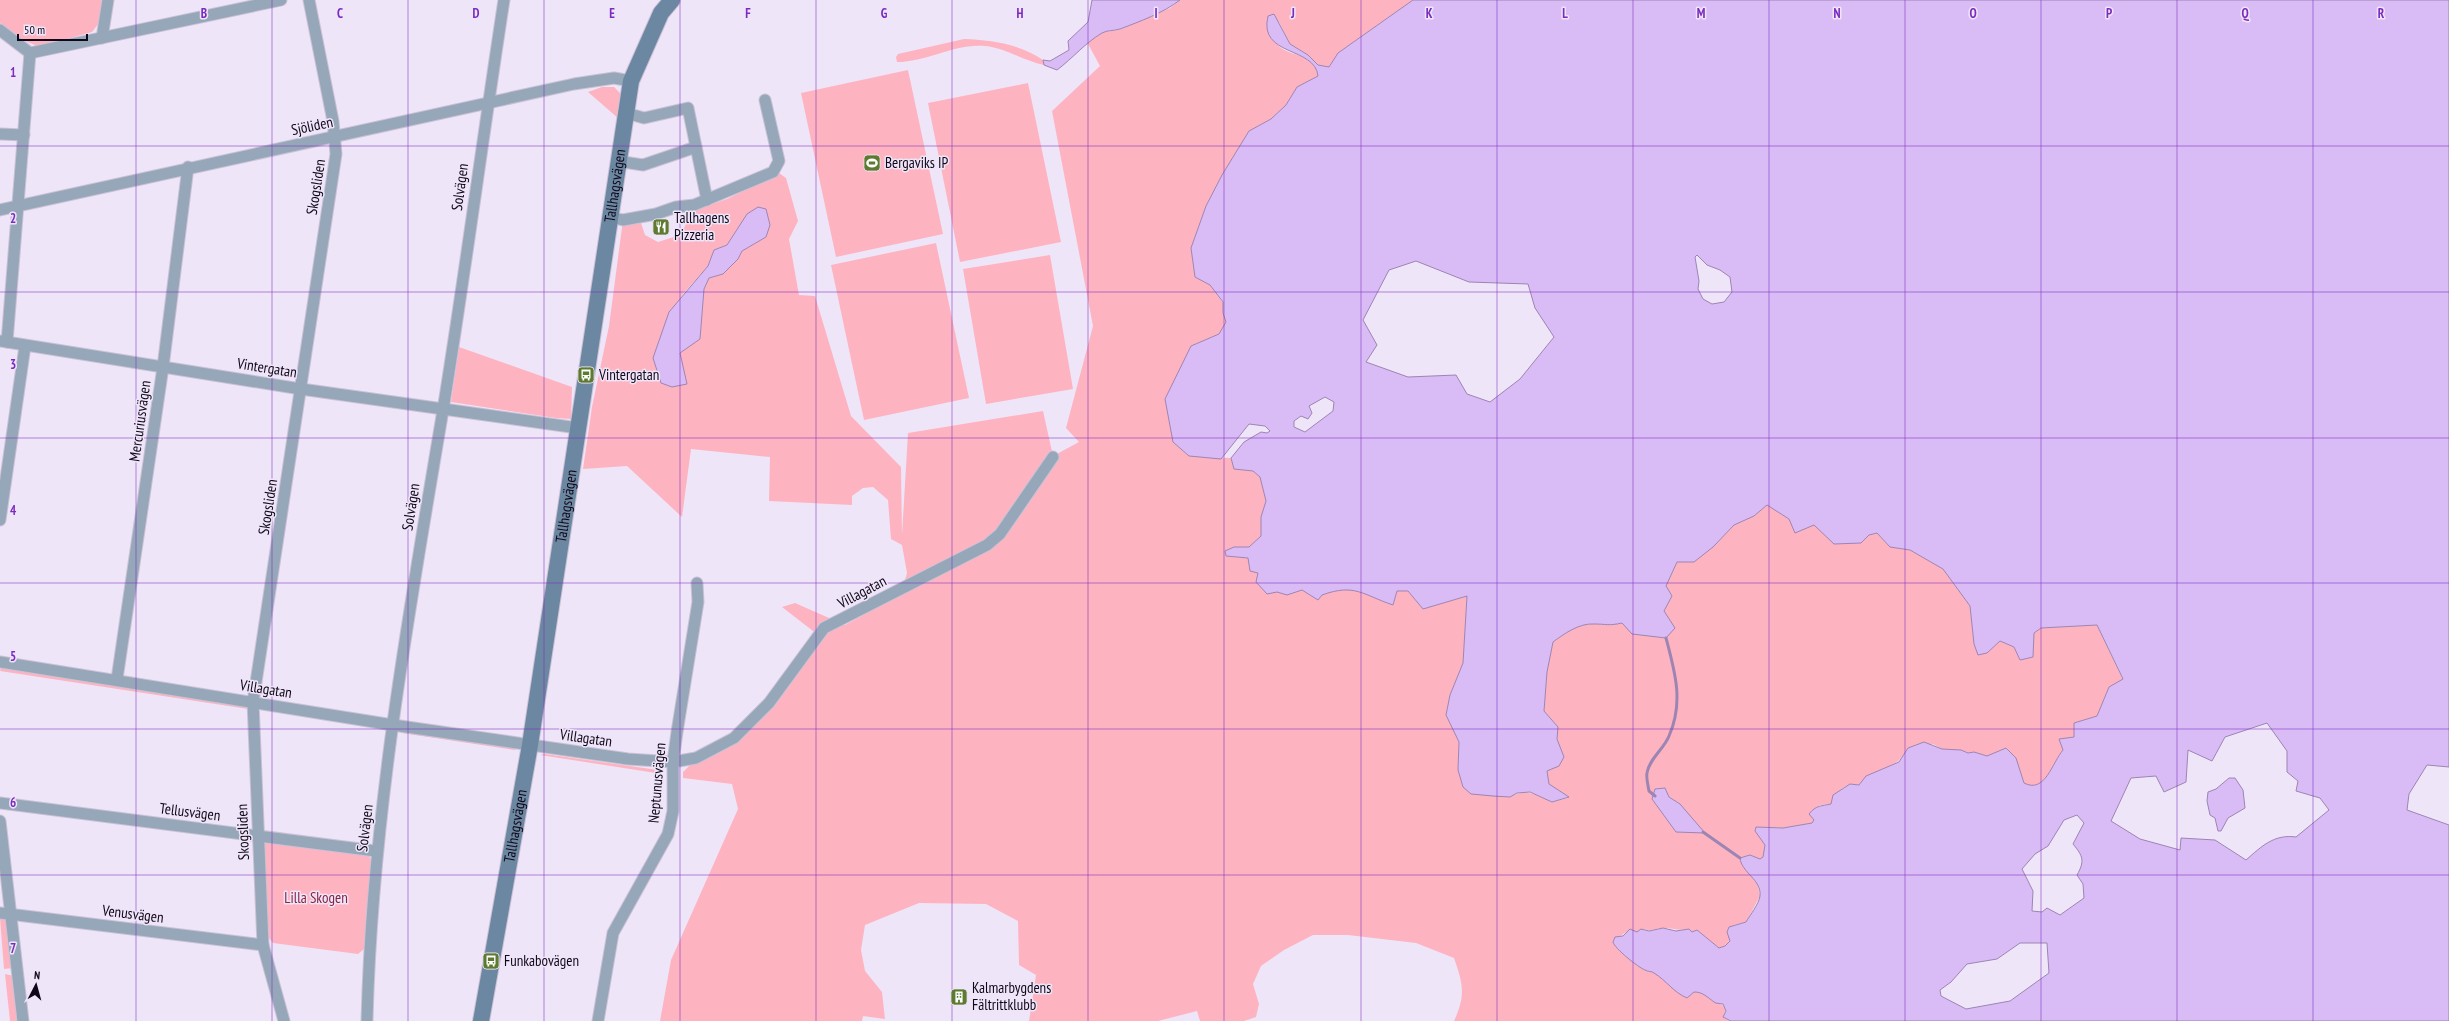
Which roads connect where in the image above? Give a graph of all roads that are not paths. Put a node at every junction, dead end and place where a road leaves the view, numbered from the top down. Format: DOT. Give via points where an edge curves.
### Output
graph roads {
  1 [pos="108,0"];
  2 [pos="281,0"];
  3 [pos="309,0"];
  4 [pos="504,0"];
  5 [pos="672,0"];
  6 [pos="0,30"];
  7 [pos="102,38"];
  8 [pos="30,53"];
  9 [pos="631,81"];
  10 [pos="765,100"];
  11 [pos="488,103"];
  12 [pos="626,113"];
  13 [pos="0,134"];
  14 [pos="24,135"];
  15 [pos="336,137"];
  16 [pos="696,147"];
  17 [pos="617,161"];
  18 [pos="188,167"];
  19 [pos="707,200"];
  20 [pos="18,206"];
  21 [pos="0,210"];
  22 [pos="610,217"];
  23 [pos="3,342"];
  24 [pos="25,346"];
  25 [pos="163,367"];
  26 [pos="301,389"];
  27 [pos="443,408"];
  28 [pos="578,428"];
  29 [pos="1053,456"];
  30 [pos="0,520"];
  31 [pos="697,583"];
  32 [pos="0,662"];
  33 [pos="117,679"];
  34 [pos="253,702"];
  35 [pos="393,724"];
  36 [pos="530,745"];
  37 [pos="673,762"];
  38 [pos="0,803"];
  39 [pos="0,821"];
  40 [pos="258,836"];
  41 [pos="376,851"];
  42 [pos="5,914"];
  43 [pos="263,945"];
  44 [pos="23,1021"];
  45 [pos="284,1021"];
  46 [pos="367,1021"];
  47 [pos="481,1021"];
  48 [pos="598,1021"];
  1 -- 7 [label="street"];
  2 -- 7 [label="street"];
  3 -- 15 [label="street, Skogsliden"];
  4 -- 11 [label="street, Solvägen"];
  5 -- 9 [label="main road, Tallhagsvägen" via="661,13"];
  6 -- 8 [label="street"];
  7 -- 8 [label="street"];
  8 -- 14 [label="street"];
  9 -- 11 [label="street, Sjöliden" via="599,79"];
  9 -- 12 [label="main road, Tallhagsvägen"];
  10 -- 19 [label="street" via="779,161 773,172"];
  11 -- 15 [label="street, Sjöliden"];
  11 -- 27 [label="street, Solvägen"];
  12 -- 16 [label="street" via="644,118 688,108"];
  12 -- 17 [label="main road, Tallhagsvägen"];
  13 -- 14 [label="street"];
  14 -- 20 [label="street"];
  15 -- 18 [label="street, Sjöliden"];
  15 -- 26 [label="street, Skogsliden" via="336,154"];
  16 -- 17 [label="street" via="643,165"];
  16 -- 19 [label="street"];
  17 -- 22 [label="main road, Tallhagsvägen"];
  18 -- 20 [label="street, Sjöliden"];
  18 -- 25 [label="street, Mercuriusvägen"];
  19 -- 22 [label="street" via="623,220"];
  20 -- 21 [label="street, Sjöliden"];
  20 -- 23 [label="street"];
  22 -- 28 [label="main road, Tallhagsvägen"];
  23 -- 24 [label="street, Vintergatan"];
  24 -- 25 [label="street, Vintergatan"];
  24 -- 30 [label="street"];
  25 -- 26 [label="street, Vintergatan"];
  25 -- 33 [label="street, Mercuriusvägen"];
  26 -- 27 [label="street, Vintergatan"];
  26 -- 34 [label="street, Skogsliden"];
  27 -- 28 [label="street, Vintergatan"];
  27 -- 35 [label="street, Solvägen" via="396,690"];
  28 -- 36 [label="main road, Tallhagsvägen"];
  29 -- 37 [label="street, Villagatan" via="1000,534 987,545 824,628 769,703 734,738 696,758"];
  31 -- 37 [label="street, Neptunusvägen" via="698,602"];
  32 -- 33 [label="street, Villagatan"];
  33 -- 34 [label="street, Villagatan"];
  34 -- 35 [label="street, Villagatan"];
  34 -- 40 [label="street, Skogsliden"];
  35 -- 36 [label="street, Villagatan"];
  35 -- 41 [label="street, Solvägen"];
  36 -- 37 [label="street, Villagatan"];
  36 -- 47 [label="main road, Tallhagsvägen"];
  37 -- 48 [label="street, Neptunusvägen" via="673,810 668,834 614,933"];
  38 -- 40 [label="street, Tellusvägen"];
  39 -- 42 [label="street"];
  40 -- 41 [label="street, Tellusvägen"];
  40 -- 43 [label="street, Skogsliden"];
  41 -- 46 [label="street, Solvägen"];
  42 -- 43 [label="street, Venusvägen"];
  42 -- 44 [label="street"];
  43 -- 45 [label="street, Skogsliden"];
}
